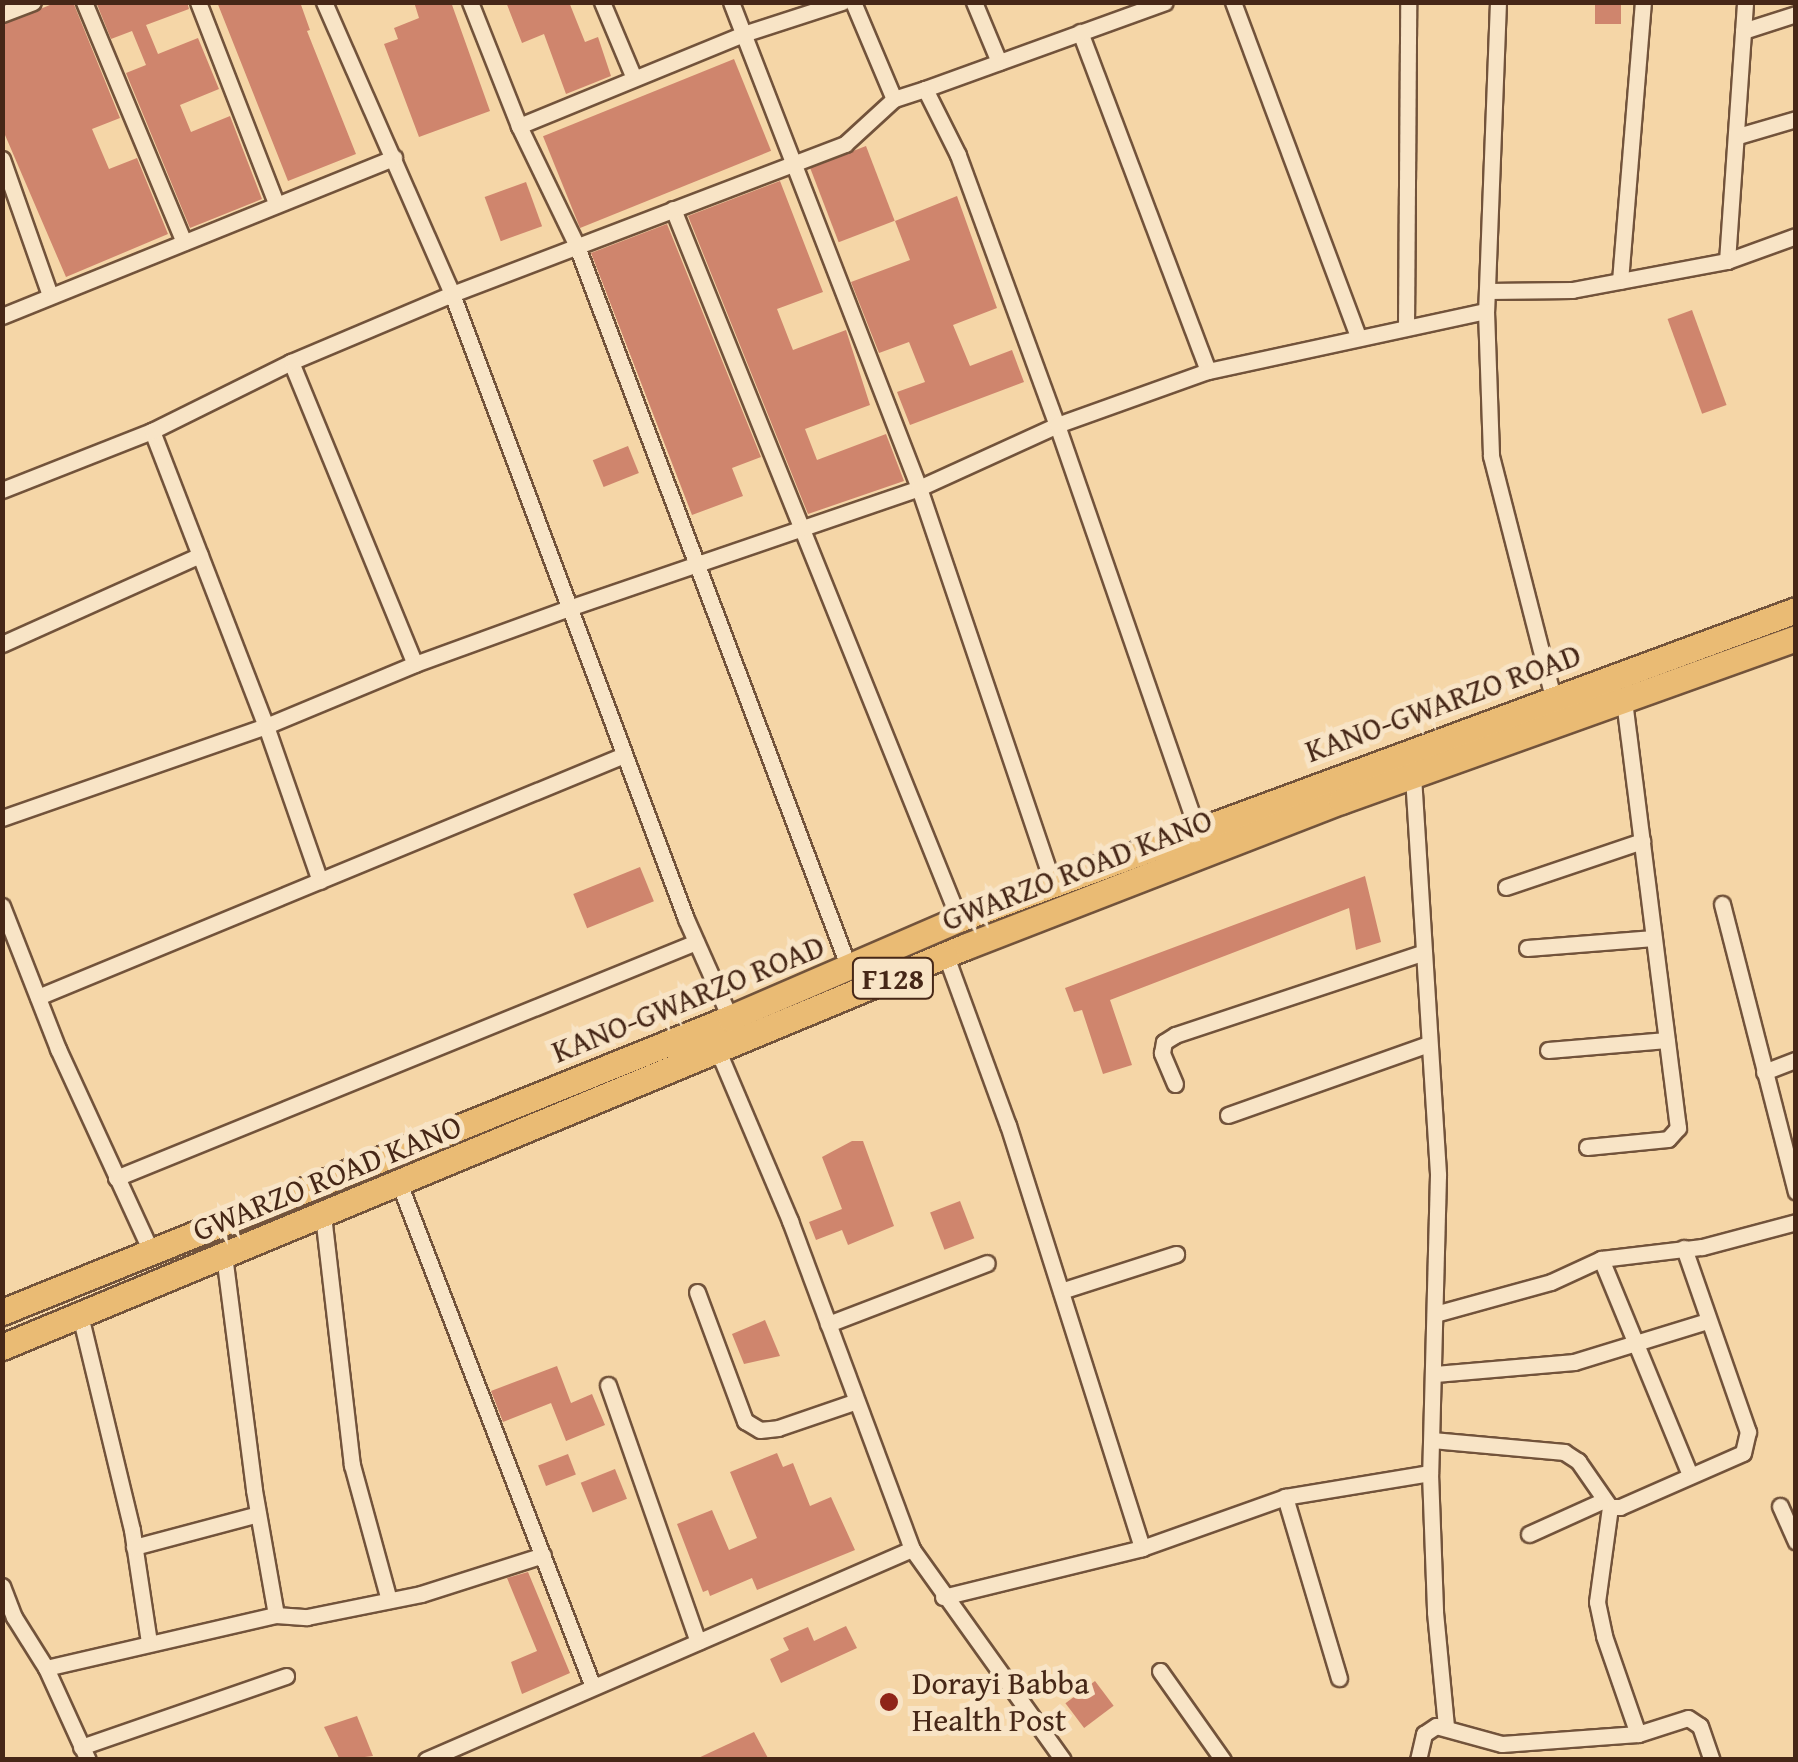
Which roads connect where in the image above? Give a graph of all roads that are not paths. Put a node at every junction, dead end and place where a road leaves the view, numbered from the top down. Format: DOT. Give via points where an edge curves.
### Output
graph roads {
  1 [pos="33,2"];
  2 [pos="84,2"];
  3 [pos="198,2"];
  4 [pos="324,2"];
  5 [pos="470,2"];
  6 [pos="602,2"];
  7 [pos="730,2"];
  8 [pos="842,2"];
  9 [pos="853,2"];
  10 [pos="974,2"];
  11 [pos="1108,2"];
  12 [pos="1164,2"];
  13 [pos="1233,2"];
  14 [pos="1408,2"];
  15 [pos="1498,2"];
  16 [pos="1643,2"];
  17 [pos="1744,2"];
  18 [pos="2,14"];
  19 [pos="1796,14"];
  20 [pos="1116,20"];
  21 [pos="1743,31"];
  22 [pos="1080,32"];
  23 [pos="742,34"];
  24 [pos="1000,62"];
  25 [pos="634,78"];
  26 [pos="926,89"];
  27 [pos="894,99"];
  28 [pos="1796,119"];
  29 [pos="518,126"];
  30 [pos="1738,136"];
  31 [pos="394,158"];
  32 [pos="2,159"];
  33 [pos="794,165"];
  34 [pos="276,203"];
  35 [pos="673,209"];
  36 [pos="1796,236"];
  37 [pos="184,242"];
  38 [pos="576,244"];
  39 [pos="1728,261"];
  40 [pos="1620,281"];
  41 [pos="1487,291"];
  42 [pos="452,294"];
  43 [pos="50,295"];
  44 [pos="1486,311"];
  45 [pos="2,316"];
  46 [pos="1406,326"];
  47 [pos="1358,336"];
  48 [pos="292,362"];
  49 [pos="1208,372"];
  50 [pos="1057,425"];
  51 [pos="152,431"];
  52 [pos="919,488"];
  53 [pos="2,490"];
  54 [pos="802,530"];
  55 [pos="200,555"];
  56 [pos="697,566"];
  57 [pos="569,608"];
  58 [pos="1796,610"];
  59 [pos="1796,638"];
  60 [pos="2,644"];
  61 [pos="415,664"];
  62 [pos="1553,696"];
  63 [pos="1624,700"];
  64 [pos="266,726"];
  65 [pos="624,755"];
  66 [pos="1413,776"];
  67 [pos="2,818"];
  68 [pos="1197,830"];
  69 [pos="1642,841"];
  70 [pos="320,880"];
  71 [pos="1053,884"];
  72 [pos="1506,887"];
  73 [pos="1722,904"];
  74 [pos="2,906"];
  75 [pos="958,920"];
  76 [pos="1654,938"];
  77 [pos="696,942"];
  78 [pos="1527,948"];
  79 [pos="1424,952"];
  80 [pos="946,956"];
  81 [pos="849,968"];
  82 [pos="38,997"];
  83 [pos="730,1018"];
  84 [pos="1667,1040"];
  85 [pos="1430,1044"];
  86 [pos="1548,1050"];
  87 [pos="718,1051"];
  88 [pos="1796,1060"];
  89 [pos="1764,1072"];
  90 [pos="1175,1084"];
  91 [pos="558,1088"];
  92 [pos="571,1112"];
  93 [pos="1228,1115"];
  94 [pos="1587,1147"];
  95 [pos="116,1178"];
  96 [pos="399,1183"];
  97 [pos="1796,1192"];
  98 [pos="323,1215"];
  99 [pos="1796,1222"];
  100 [pos="1684,1248"];
  101 [pos="152,1250"];
  102 [pos="1176,1254"];
  103 [pos="224,1256"];
  104 [pos="1601,1260"];
  105 [pos="987,1263"];
  106 [pos="696,1292"];
  107 [pos="1061,1292"];
  108 [pos="2,1312"];
  109 [pos="1435,1314"];
  110 [pos="80,1315"];
  111 [pos="1707,1321"];
  112 [pos="828,1324"];
  113 [pos="1634,1342"];
  114 [pos="2,1347"];
  115 [pos="1435,1374"];
  116 [pos="608,1385"];
  117 [pos="857,1401"];
  118 [pos="1432,1440"];
  119 [pos="1430,1473"];
  120 [pos="1689,1474"];
  121 [pos="1286,1497"];
  122 [pos="1606,1504"];
  123 [pos="1780,1506"];
  124 [pos="258,1514"];
  125 [pos="1529,1534"];
  126 [pos="1796,1542"];
  127 [pos="134,1547"];
  128 [pos="1142,1548"];
  129 [pos="912,1549"];
  130 [pos="542,1555"];
  131 [pos="2,1586"];
  132 [pos="943,1596"];
  133 [pos="389,1600"];
  134 [pos="276,1615"];
  135 [pos="8,1620"];
  136 [pos="149,1642"];
  137 [pos="698,1642"];
  138 [pos="46,1668"];
  139 [pos="1160,1671"];
  140 [pos="286,1676"];
  141 [pos="1339,1678"];
  142 [pos="594,1687"];
  143 [pos="1446,1726"];
  144 [pos="1638,1734"];
  145 [pos="84,1753"];
  146 [pos="426,1760"];
  147 [pos="1063,1760"];
  148 [pos="1223,1760"];
  149 [pos="1418,1760"];
  150 [pos="1712,1760"];
  1 -- 18 [label="street"];
  2 -- 37 [label="street"];
  3 -- 34 [label="street"];
  4 -- 31 [label="street"];
  5 -- 29 [label="street"];
  6 -- 25 [label="street"];
  7 -- 23 [label="street"];
  8 -- 23 [label="street"];
  9 -- 27 [label="street"];
  10 -- 24 [label="street"];
  11 -- 20 [label="street"];
  12 -- 20 [label="street"];
  13 -- 47 [label="street"];
  14 -- 46 [label="street"];
  15 -- 41 [label="street"];
  16 -- 40 [label="street"];
  17 -- 21 [label="street"];
  19 -- 21 [label="street"];
  20 -- 22 [label="street"];
  21 -- 30 [label="street"];
  22 -- 24 [label="street"];
  22 -- 49 [label="street"];
  23 -- 25 [label="street"];
  23 -- 33 [label="street"];
  24 -- 26 [label="street"];
  25 -- 29 [label="street"];
  26 -- 27 [label="street"];
  26 -- 50 [label="street" via="958,156"];
  27 -- 33 [label="street" via="845,144"];
  28 -- 30 [label="street"];
  29 -- 38 [label="street"];
  30 -- 39 [label="street"];
  31 -- 34 [label="street"];
  31 -- 42 [label="street"];
  32 -- 43 [label="street"];
  33 -- 35 [label="street"];
  33 -- 52 [label="street"];
  34 -- 37 [label="street"];
  35 -- 38 [label="street"];
  35 -- 54 [label="street"];
  36 -- 39 [label="street"];
  37 -- 43 [label="street"];
  38 -- 42 [label="street"];
  38 -- 56 [label="street"];
  39 -- 40 [label="street"];
  40 -- 41 [label="street" via="1572,290"];
  41 -- 44 [label="street"];
  42 -- 48 [label="street"];
  42 -- 57 [label="street"];
  43 -- 45 [label="street"];
  44 -- 46 [label="street"];
  44 -- 62 [label="street" via="1490,456"];
  46 -- 47 [label="street"];
  47 -- 49 [label="street"];
  48 -- 51 [label="street"];
  48 -- 61 [label="street"];
  49 -- 50 [label="street"];
  50 -- 52 [label="street"];
  50 -- 68 [label="street"];
  51 -- 53 [label="street"];
  51 -- 55 [label="street"];
  52 -- 54 [label="street"];
  52 -- 71 [label="street"];
  54 -- 56 [label="street"];
  54 -- 75 [label="street"];
  55 -- 60 [label="street"];
  55 -- 64 [label="street"];
  56 -- 57 [label="street"];
  56 -- 81 [label="street"];
  57 -- 61 [label="street"];
  57 -- 65 [label="street"];
  58 -- 62 [label="main road, KANO-GWARZO ROAD / F128"];
  59 -- 63 [label="main road, GWARZO ROAD KANO / F128"];
  61 -- 64 [label="street"];
  62 -- 68 [label="main road, KANO-GWARZO ROAD / F128"];
  63 -- 66 [label="main road, GWARZO ROAD KANO / F128"];
  63 -- 69 [label="street"];
  64 -- 67 [label="street"];
  64 -- 70 [label="street"];
  65 -- 70 [label="street"];
  65 -- 77 [label="street"];
  66 -- 79 [label="street"];
  66 -- 80 [label="main road, GWARZO ROAD KANO / F128"];
  68 -- 71 [label="main road, KANO-GWARZO ROAD / F128"];
  69 -- 72 [label="street"];
  69 -- 76 [label="street"];
  70 -- 82 [label="street"];
  71 -- 75 [label="main road, KANO-GWARZO ROAD / F128"];
  73 -- 89 [label="street"];
  74 -- 82 [label="street"];
  75 -- 81 [label="main road, KANO-GWARZO ROAD / F128"];
  76 -- 78 [label="street"];
  76 -- 84 [label="street"];
  77 -- 83 [label="street"];
  77 -- 95 [label="street"];
  79 -- 85 [label="street"];
  79 -- 90 [label="street" via="1175,1034 1162,1053"];
  80 -- 87 [label="main road, GWARZO ROAD KANO / F128"];
  80 -- 107 [label="street"];
  81 -- 83 [label="main road, KANO-GWARZO ROAD / F128"];
  82 -- 95 [label="street"];
  83 -- 91 [label="main road, KANO-GWARZO ROAD / F128"];
  84 -- 86 [label="street"];
  84 -- 94 [label="street" via="1674,1134"];
  85 -- 93 [label="street"];
  85 -- 109 [label="street" via="1438,1175"];
  87 -- 92 [label="main road, GWARZO ROAD KANO / F128"];
  87 -- 112 [label="street"];
  88 -- 89 [label="street"];
  89 -- 97 [label="street"];
  91 -- 92 [label="main road"];
  91 -- 101 [label="main road, KANO-GWARZO ROAD / F128"];
  92 -- 96 [label="main road, GWARZO ROAD KANO / F128"];
  95 -- 101 [label="street"];
  96 -- 98 [label="main road, GWARZO ROAD KANO / F128"];
  96 -- 130 [label="street"];
  98 -- 103 [label="main road, GWARZO ROAD KANO / F128"];
  98 -- 133 [label="street" via="352,1465"];
  99 -- 100 [label="street"];
  100 -- 104 [label="street"];
  100 -- 111 [label="street"];
  101 -- 108 [label="main road, KANO-GWARZO ROAD / F128"];
  102 -- 107 [label="street"];
  103 -- 110 [label="main road, GWARZO ROAD KANO / F128"];
  103 -- 124 [label="street"];
  104 -- 109 [label="street" via="1551,1282"];
  104 -- 113 [label="street"];
  105 -- 112 [label="street"];
  106 -- 117 [label="street" via="745,1421 760,1430 778,1428"];
  107 -- 128 [label="street"];
  109 -- 115 [label="street"];
  110 -- 114 [label="main road, GWARZO ROAD KANO / F128"];
  110 -- 127 [label="street"];
  111 -- 113 [label="street"];
  111 -- 120 [label="street" via="1748,1444 1743,1453"];
  112 -- 117 [label="street"];
  113 -- 115 [label="street" via="1574,1362"];
  113 -- 120 [label="street"];
  115 -- 118 [label="street"];
  116 -- 137 [label="street"];
  117 -- 129 [label="street"];
  118 -- 119 [label="street"];
  118 -- 122 [label="street" via="1564,1452"];
  119 -- 121 [label="street"];
  119 -- 143 [label="street"];
  120 -- 122 [label="street" via="1620,1507"];
  121 -- 128 [label="street"];
  121 -- 141 [label="street"];
  122 -- 125 [label="street"];
  122 -- 144 [label="street" via="1597,1602"];
  123 -- 126 [label="street"];
  124 -- 127 [label="street"];
  124 -- 134 [label="street"];
  127 -- 136 [label="street"];
  128 -- 132 [label="street"];
  129 -- 132 [label="street"];
  129 -- 137 [label="street"];
  130 -- 133 [label="street"];
  130 -- 142 [label="street"];
  131 -- 135 [label="street"];
  132 -- 147 [label="street"];
  133 -- 134 [label="street" via="307,1616"];
  134 -- 136 [label="street"];
  135 -- 138 [label="street"];
  136 -- 138 [label="street"];
  137 -- 142 [label="street"];
  138 -- 145 [label="street"];
  139 -- 148 [label="street"];
  140 -- 145 [label="street"];
  142 -- 146 [label="street"];
  143 -- 144 [label="street" via="1502,1744"];
  143 -- 149 [label="street" via="1424,1734"];
  144 -- 150 [label="street" via="1688,1718 1700,1726"];
}
